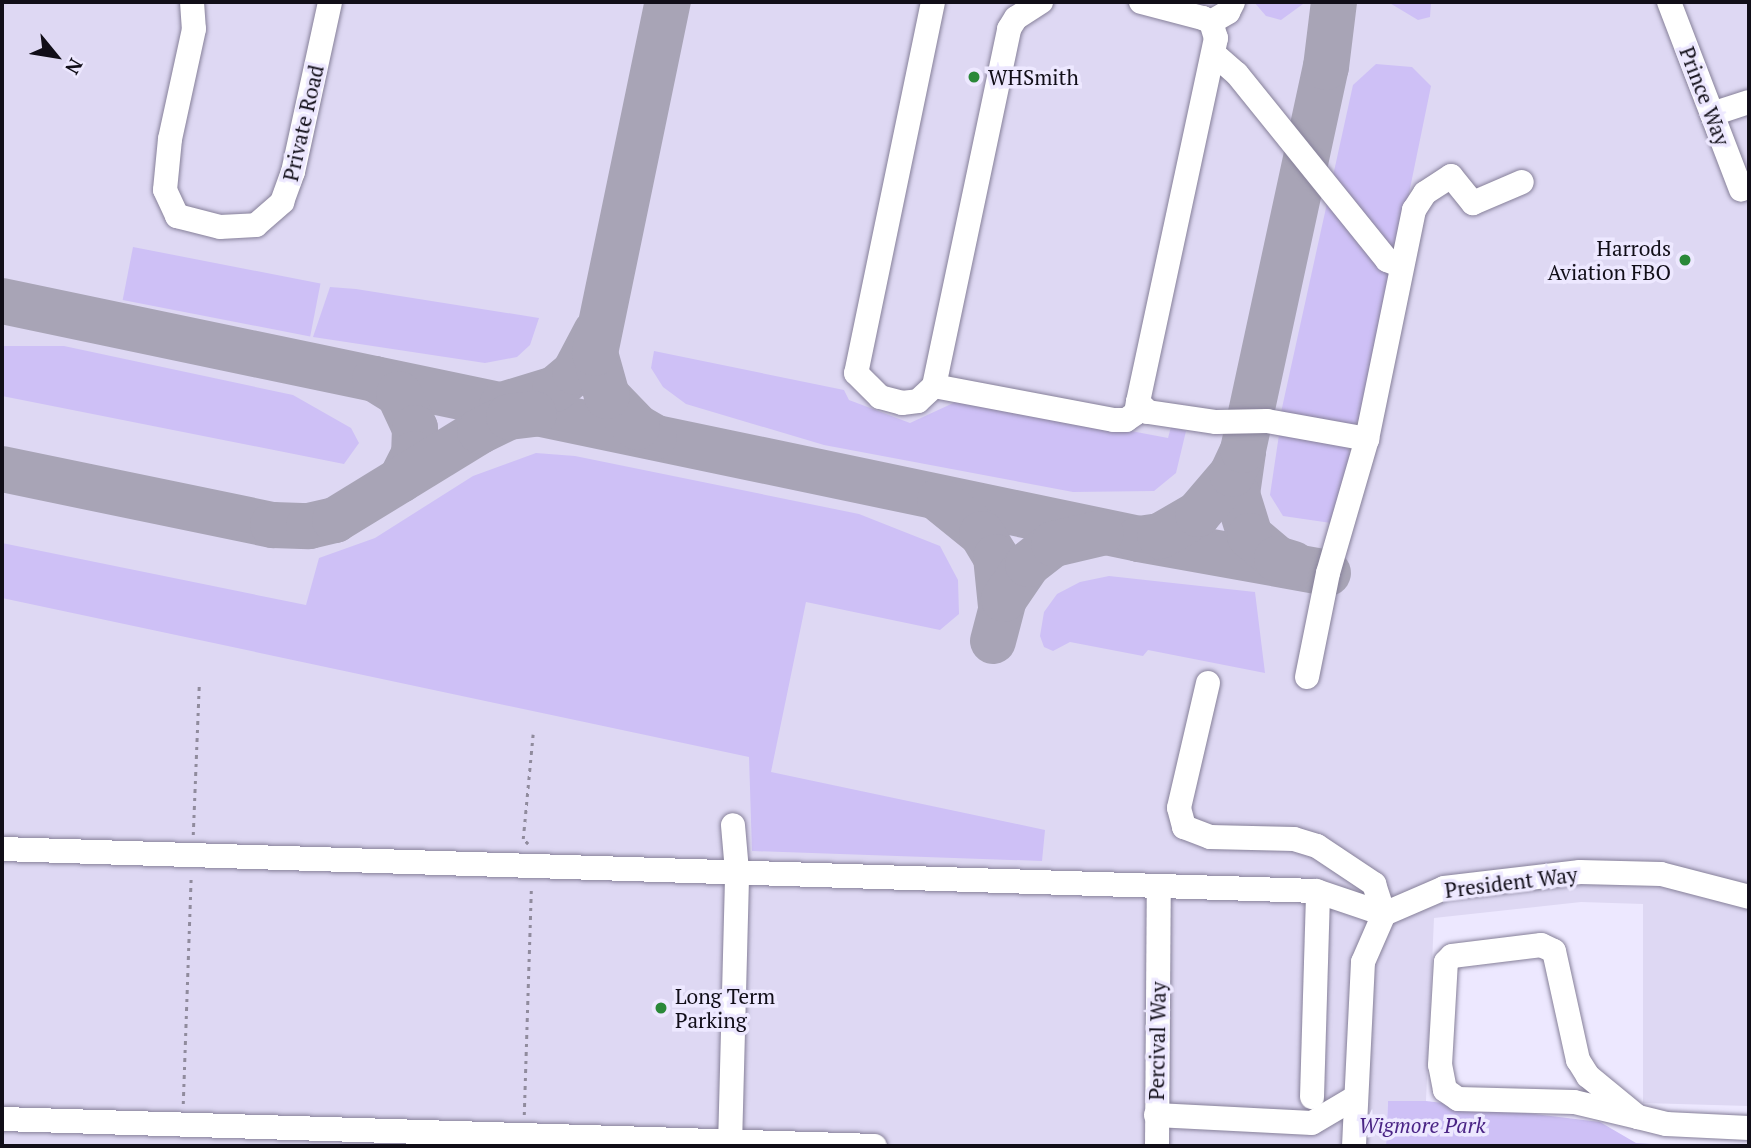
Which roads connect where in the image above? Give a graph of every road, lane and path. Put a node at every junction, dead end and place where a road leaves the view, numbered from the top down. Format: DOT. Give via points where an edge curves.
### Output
graph roads {
  1 [pos="192,2"];
  2 [pos="330,2"];
  3 [pos="933,2"];
  4 [pos="1041,2"];
  5 [pos="1141,2"];
  6 [pos="1233,2"];
  7 [pos="1669,2"];
  8 [pos="1211,22"];
  9 [pos="1214,54"];
  10 [pos="1749,102"];
  11 [pos="1712,114"];
  12 [pos="1522,182"];
  13 [pos="1741,190"];
  14 [pos="1402,267"];
  15 [pos="934,386"];
  16 [pos="1138,402"];
  17 [pos="1367,439"];
  18 [pos="1307,677"];
  19 [pos="1208,683"];
  20 [pos="199,686"];
  21 [pos="533,734"];
  22 [pos="733,825"];
  23 [pos="2,849"];
  24 [pos="192,855"];
  25 [pos="531,866"];
  26 [pos="737,871"];
  27 [pos="1159,886"];
  28 [pos="1318,892"];
  29 [pos="1749,897"];
  30 [pos="1384,914"];
  31 [pos="1312,1097"];
  32 [pos="1356,1097"];
  33 [pos="1156,1115"];
  34 [pos="1638,1117"];
  35 [pos="2,1119"];
  36 [pos="183,1125"];
  37 [pos="1749,1128"];
  38 [pos="524,1136"];
  39 [pos="730,1144"];
  40 [pos="875,1146"];
  41 [pos="1157,1146"];
  42 [pos="1353,1146"];
  1 -- 2 [label="street, Private Road" via="194,29 170,139 165,190 177,216 220,227 256,225 282,202 293,172"];
  3 -- 15 [label="street" via="856,373 880,397 902,402 918,401"];
  4 -- 15 [label="street" via="1016,18 1009,29"];
  5 -- 8 [label="street"];
  6 -- 8 [label="street" via="1228,12"];
  7 -- 11 [label="street, Prince Way"];
  8 -- 9 [label="street"];
  9 -- 14 [label="street" via="1237,74 1387,260"];
  9 -- 16 [label="street"];
  10 -- 11 [label="street"];
  11 -- 13 [label="street, Prince Way"];
  12 -- 14 [label="street" via="1472,203 1451,176 1432,188 1414,210"];
  14 -- 17 [label="street"];
  15 -- 16 [label="street" via="1126,421 1136,413"];
  16 -- 17 [label="street" via="1148,412 1216,422 1267,421"];
  17 -- 18 [label="street" via="1340,527"];
  19 -- 30 [label="street" via="1179,808 1184,827 1210,837 1294,839 1317,846 1374,884"];
  20 -- 24 [label="path"];
  21 -- 25 [label="path" via="523,839 532,848"];
  22 -- 26 [label="street"];
  23 -- 24 [label="street"];
  24 -- 25 [label="street"];
  24 -- 36 [label="path"];
  25 -- 26 [label="street"];
  25 -- 38 [label="path"];
  26 -- 27 [label="street"];
  26 -- 39 [label="street"];
  27 -- 28 [label="street"];
  27 -- 33 [label="street, Percival Way"];
  28 -- 30 [label="street"];
  28 -- 31 [label="street"];
  29 -- 30 [label="street, President Way" via="1661,874 1580,872 1444,888"];
  30 -- 32 [label="street" via="1363,962"];
  32 -- 33 [label="street, Percival Way" via="1312,1123"];
  32 -- 42 [label="street"];
  33 -- 41 [label="street"];
  34 -- 34 [label="street" via="1574,1102 1451,1097 1441,1081 1440,1065 1446,962 1452,956 1550,946 1578,1060 1588,1076"];
  34 -- 37 [label="street" via="1666,1124"];
  35 -- 36 [label="street"];
  36 -- 38 [label="street"];
  38 -- 39 [label="street"];
  39 -- 40 [label="street"];
}
